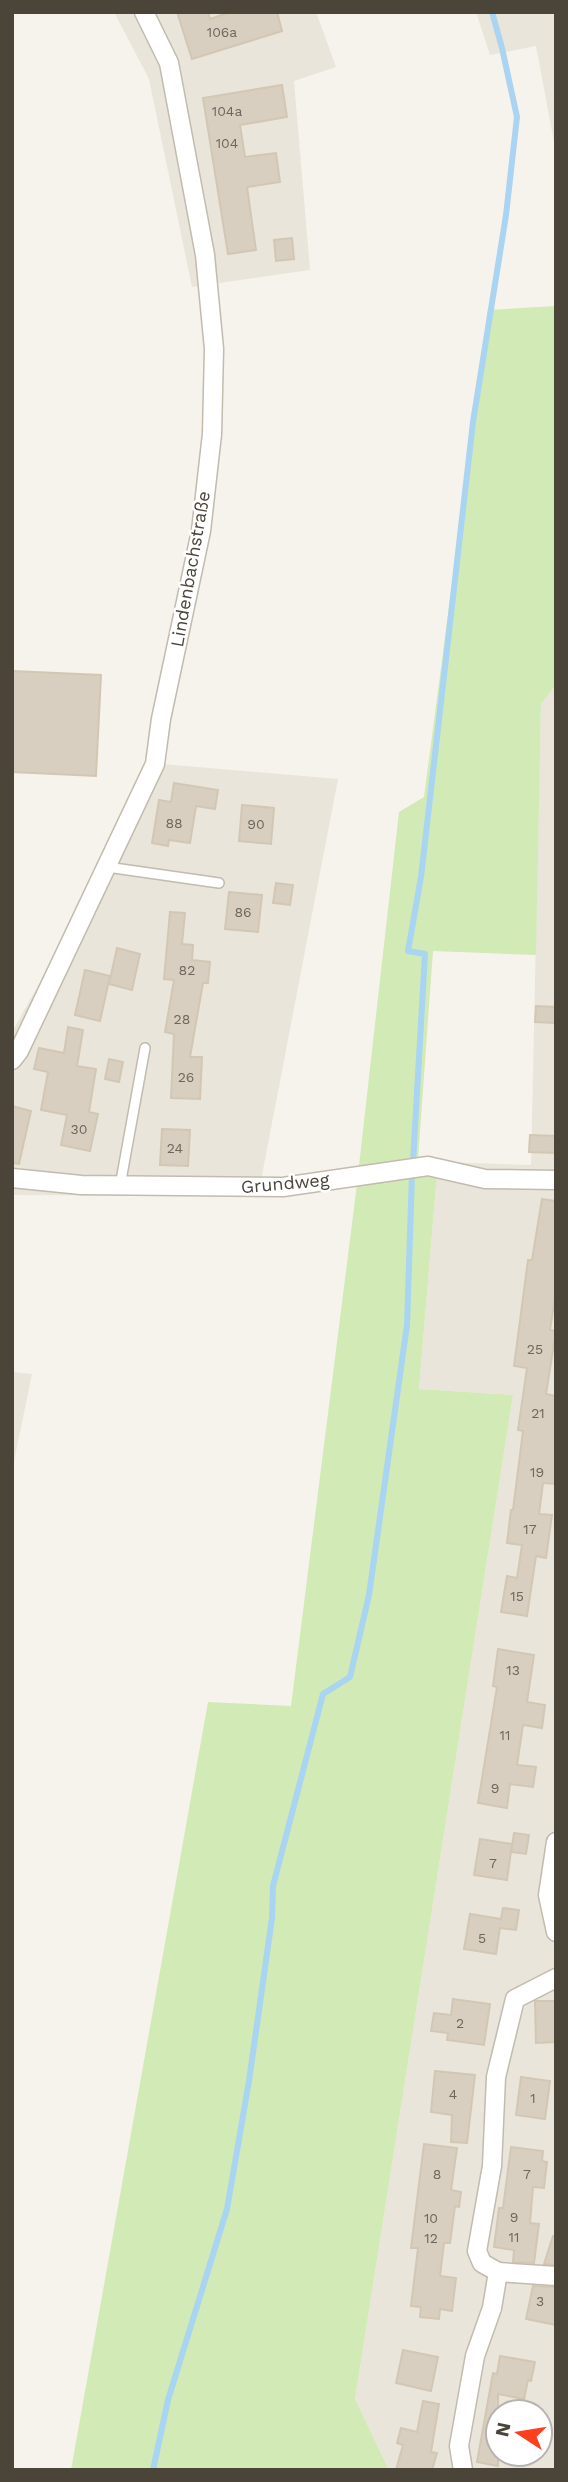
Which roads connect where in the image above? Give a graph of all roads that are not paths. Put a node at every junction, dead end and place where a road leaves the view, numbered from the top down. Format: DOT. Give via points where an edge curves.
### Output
graph roads {
  1 [pos="144,12"];
  2 [pos="107,867"];
  3 [pos="219,883"];
  4 [pos="145,1048"];
  5 [pos="12,1060"];
  6 [pos="12,1178"];
  7 [pos="556,1180"];
  8 [pos="120,1186"];
  9 [pos="556,1842"];
  10 [pos="556,1932"];
  11 [pos="556,1978"];
  12 [pos="498,2272"];
  13 [pos="556,2276"];
  14 [pos="463,2470"];
  1 -- 2 [label="street, Lindenbachstraße" via="169,63 205,256 214,349 212,433 201,531 155,764"];
  2 -- 3 [label="lane"];
  2 -- 5 [label="street, Lindenbachstraße"];
  4 -- 8 [label="lane"];
  6 -- 8 [label="street, Grundweg"];
  7 -- 8 [label="street, Grundweg" via="485,1179 428,1166 282,1187"];
  9 -- 10 [label="street" via="548,1895"];
  11 -- 12 [label="street" via="515,1998 496,2077 492,2166 477,2251 482,2263"];
  12 -- 13 [label="street"];
  12 -- 14 [label="street" via="492,2308 475,2356 458,2446"];
}
